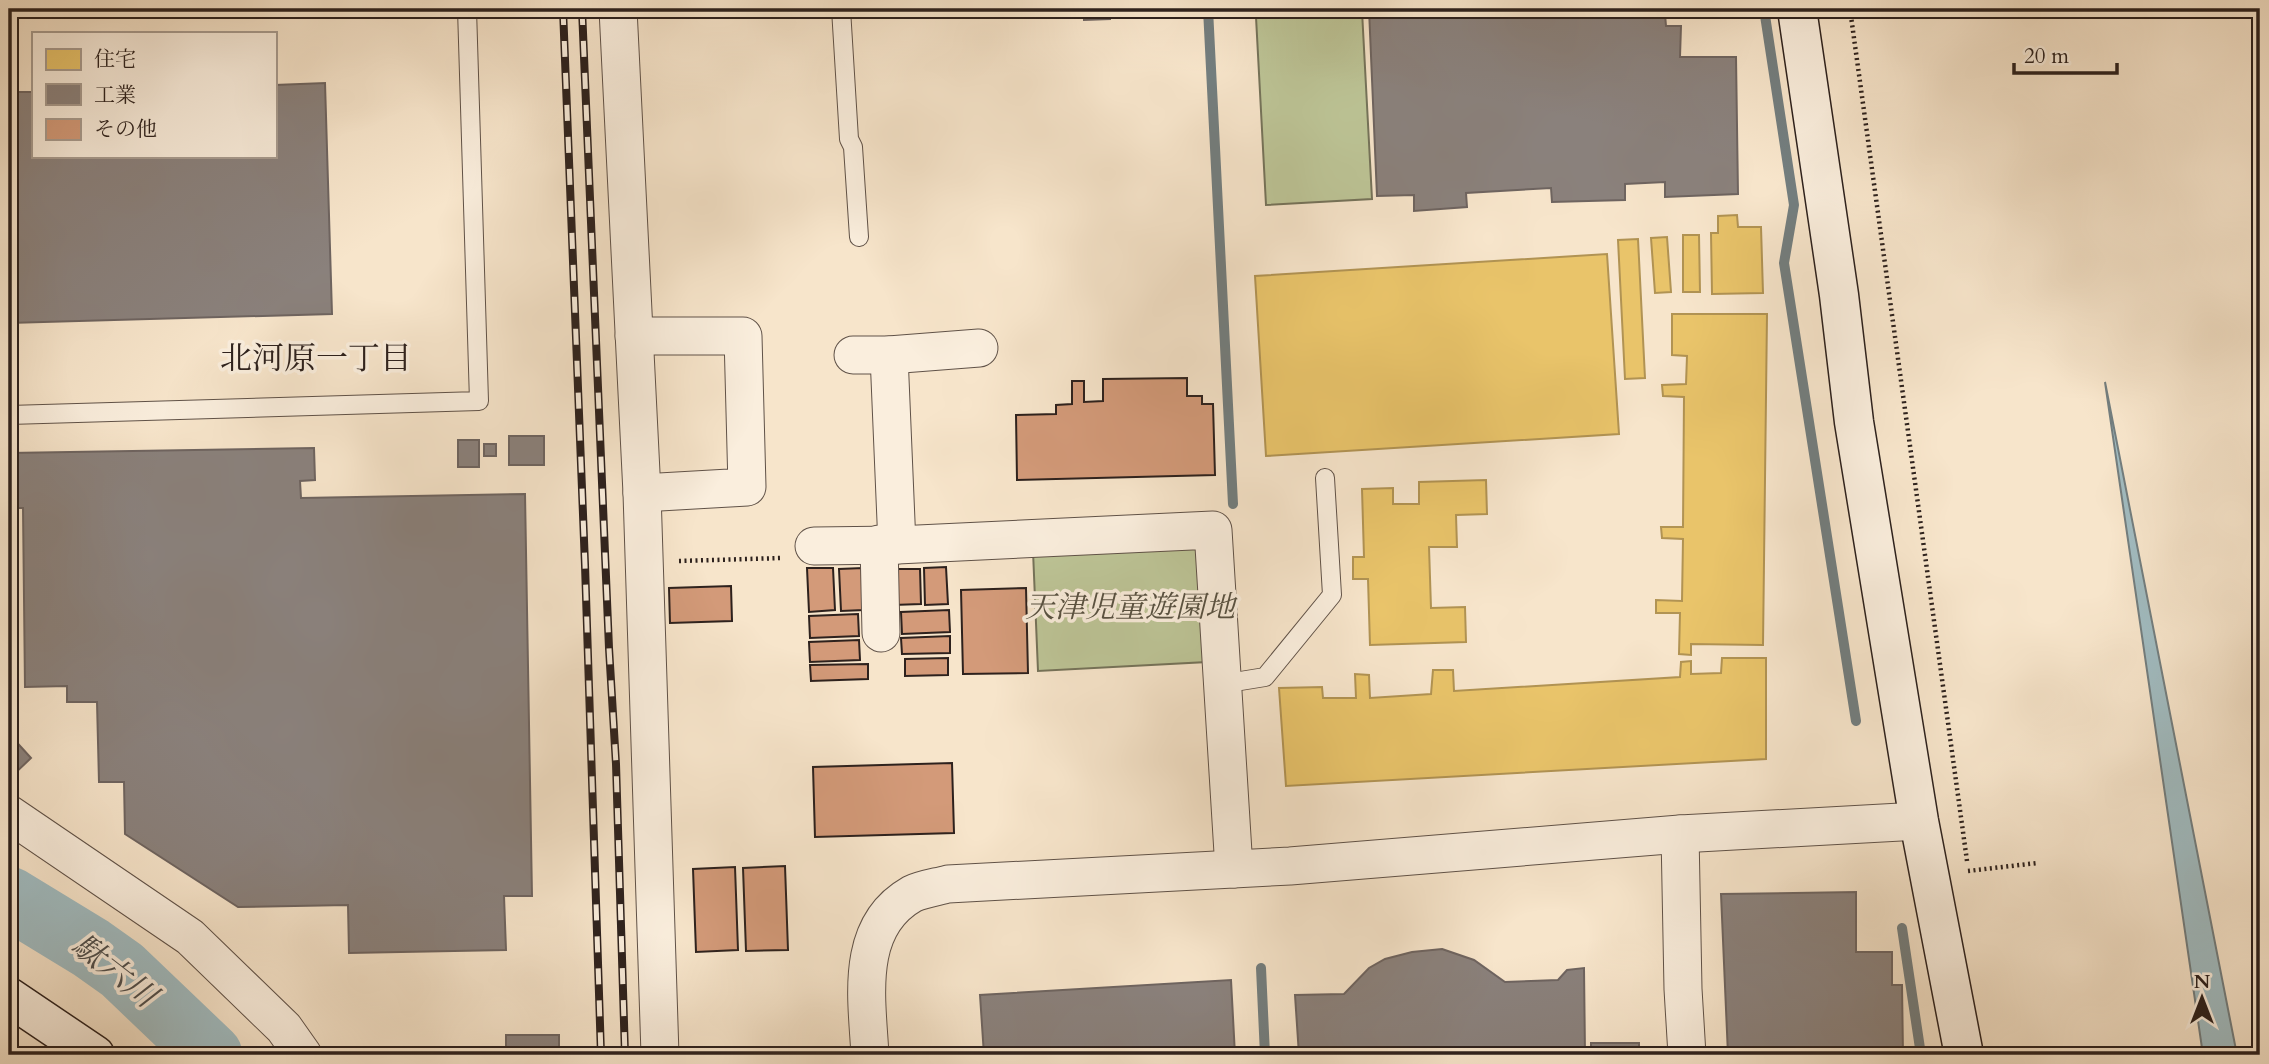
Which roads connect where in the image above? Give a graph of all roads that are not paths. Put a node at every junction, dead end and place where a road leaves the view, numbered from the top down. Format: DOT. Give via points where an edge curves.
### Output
graph roads {
  1 [pos="467,9"];
  2 [pos="618,9"];
  3 [pos="841,9"];
  4 [pos="1797,9"];
  5 [pos="859,237"];
  6 [pos="634,336"];
  7 [pos="979,348"];
  8 [pos="9,415"];
  9 [pos="1325,478"];
  10 [pos="642,493"];
  11 [pos="888,544"];
  12 [pos="814,546"];
  13 [pos="881,633"];
  14 [pos="1223,684"];
  15 [pos="9,814"];
  16 [pos="1919,821"];
  17 [pos="1680,834"];
  18 [pos="1234,869"];
  19 [pos="9,997"];
  20 [pos="95,1055"];
  21 [pos="303,1055"];
  22 [pos="660,1055"];
  23 [pos="870,1055"];
  24 [pos="1687,1055"];
  25 [pos="1964,1055"];
  1 -- 8 [label="lane" via="479,401"];
  2 -- 6 [label="street"];
  3 -- 5 [label="lane"];
  4 -- 16 [label="street" via="1854,422"];
  6 -- 10 [label="street"];
  6 -- 10 [label="street" via="743,336 747,487"];
  7 -- 11 [label="street" via="871,355"];
  9 -- 14 [label="lane" via="1332,595 1265,677"];
  10 -- 22 [label="street"];
  11 -- 12 [label="street"];
  11 -- 13 [label="street"];
  11 -- 14 [label="street" via="1213,530"];
  14 -- 18 [label="street"];
  15 -- 21 [label="street" via="190,937 284,1028"];
  16 -- 17 [label="street"];
  16 -- 25 [label="street"];
  17 -- 18 [label="street"];
  17 -- 24 [label="street"];
  18 -- 23 [label="street" via="948,884 914,893 891,909 870,952 866,977"];
  19 -- 20 [label="street"];
}
